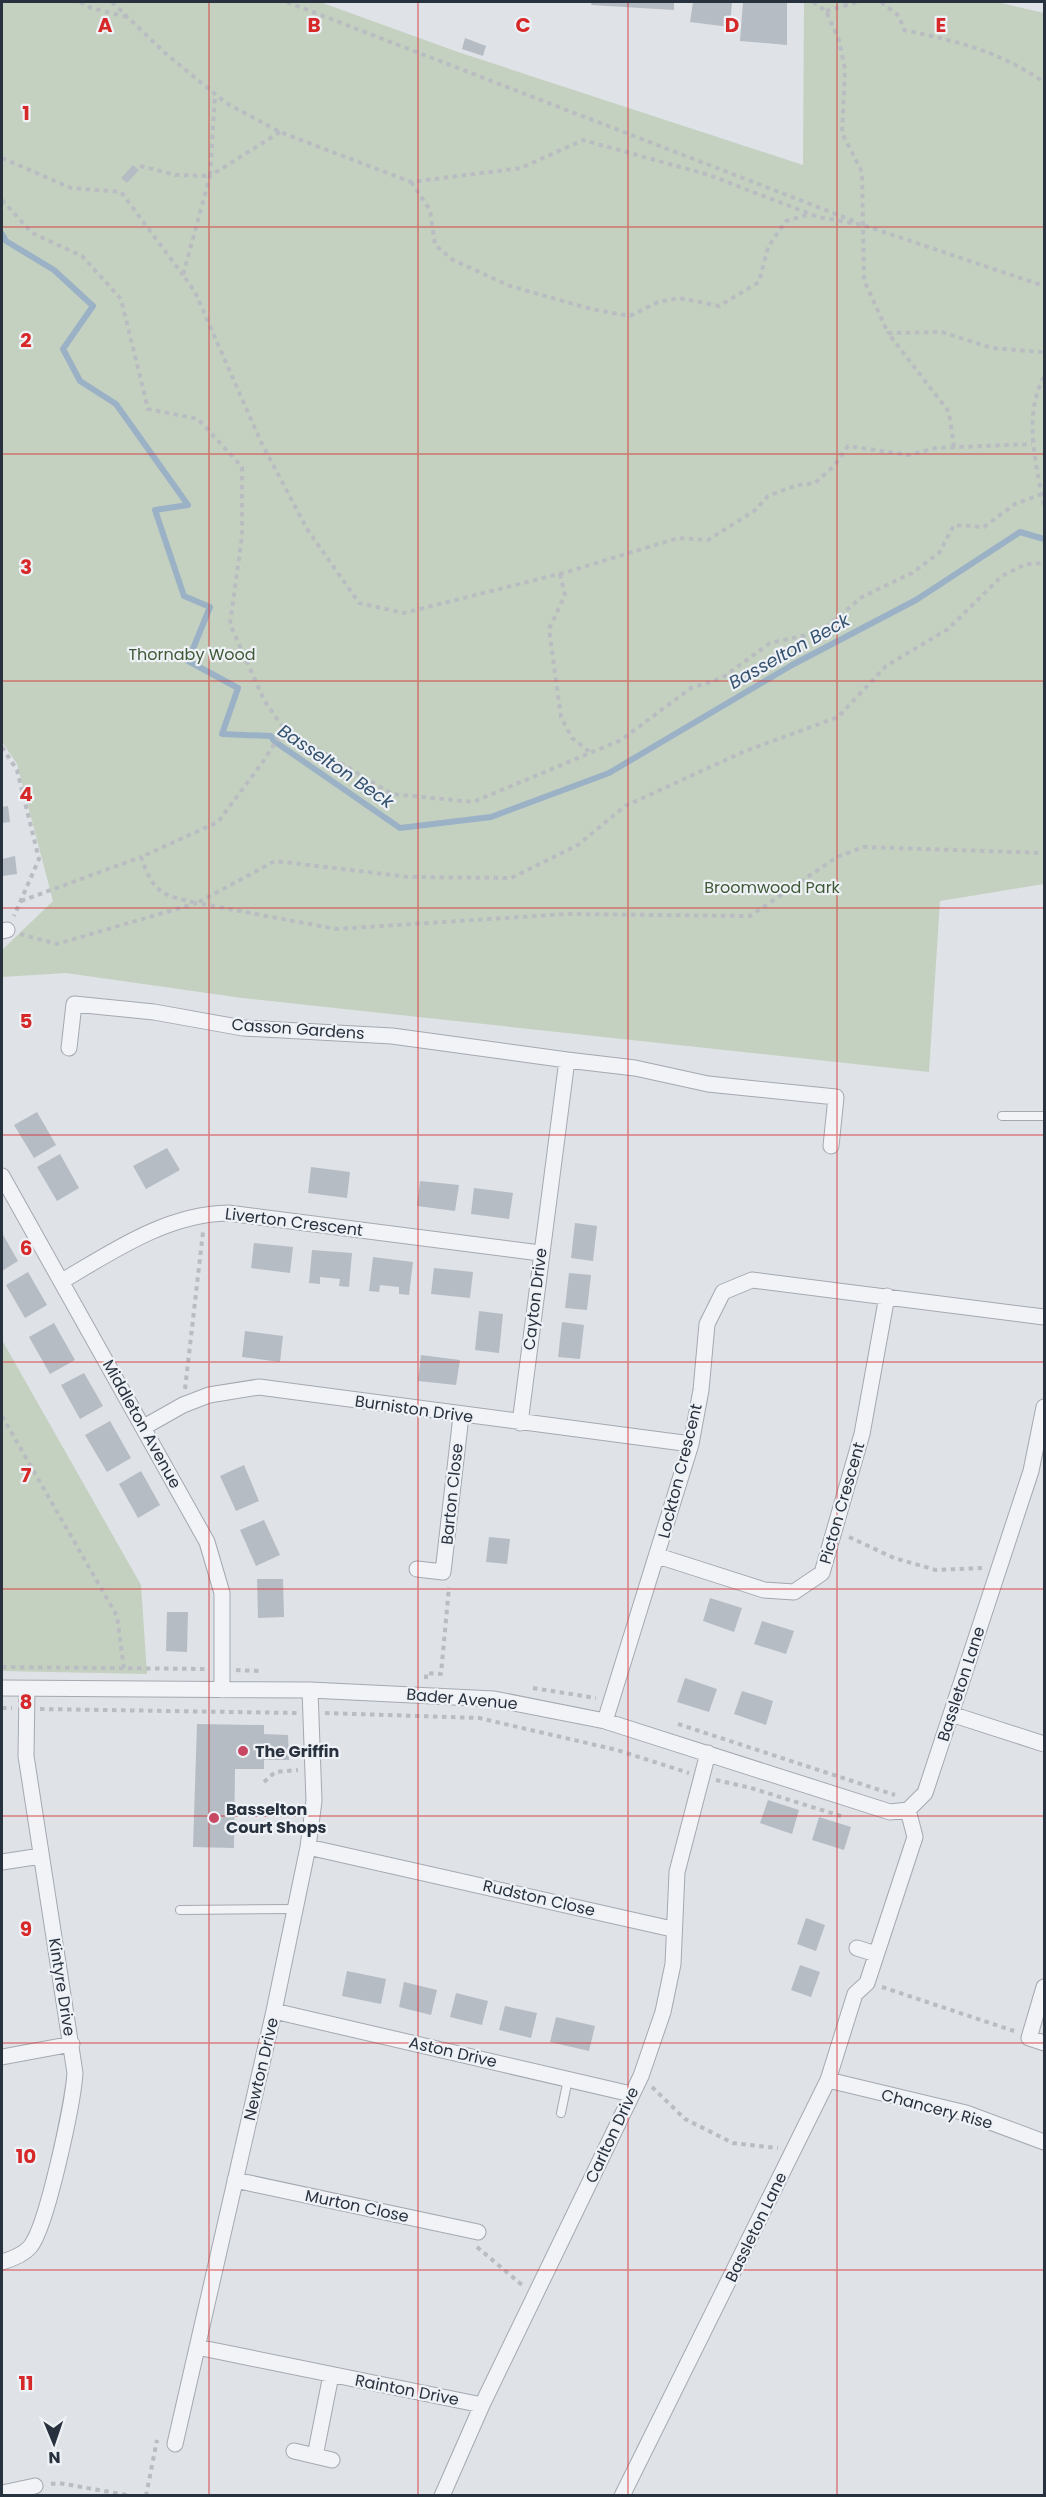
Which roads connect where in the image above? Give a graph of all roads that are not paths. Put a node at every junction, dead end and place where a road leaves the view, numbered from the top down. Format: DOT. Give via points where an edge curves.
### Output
graph roads {
  1 [pos="69,1048"];
  2 [pos="567,1060"];
  3 [pos="1002,1116"];
  4 [pos="1044,1116"];
  5 [pos="831,1146"];
  6 [pos="2,1176"];
  7 [pos="540,1253"];
  8 [pos="62,1281"];
  9 [pos="887,1296"];
  10 [pos="1044,1317"];
  11 [pos="1044,1407"];
  12 [pos="461,1416"];
  13 [pos="520,1423"];
  14 [pos="144,1427"];
  15 [pos="691,1444"];
  16 [pos="658,1556"];
  17 [pos="417,1569"];
  18 [pos="2,1688"];
  19 [pos="27,1689"];
  20 [pos="222,1690"];
  21 [pos="310,1690"];
  22 [pos="951,1714"];
  23 [pos="605,1721"];
  24 [pos="1044,1744"];
  25 [pos="708,1753"];
  26 [pos="908,1810"];
  27 [pos="308,1847"];
  28 [pos="41,1856"];
  29 [pos="2,1862"];
  30 [pos="296,1909"];
  31 [pos="180,1910"];
  32 [pos="672,1929"];
  33 [pos="856,1948"];
  34 [pos="876,1954"];
  35 [pos="1044,1987"];
  36 [pos="274,2011"];
  37 [pos="1044,2043"];
  38 [pos="72,2044"];
  39 [pos="2,2057"];
  40 [pos="568,2079"];
  41 [pos="828,2080"];
  42 [pos="631,2094"];
  43 [pos="561,2113"];
  44 [pos="1044,2142"];
  45 [pos="235,2180"];
  46 [pos="478,2232"];
  47 [pos="2,2262"];
  48 [pos="197,2347"];
  49 [pos="332,2375"];
  50 [pos="482,2406"];
  51 [pos="175,2444"];
  52 [pos="294,2451"];
  53 [pos="315,2456"];
  54 [pos="332,2460"];
  55 [pos="35,2486"];
  56 [pos="2,2493"];
  57 [pos="442,2496"];
  58 [pos="622,2496"];
  1 -- 2 [label="street, Casson Gardens" via="74,1004 154,1012 243,1028 392,1036"];
  2 -- 5 [label="street, Casson Gardens" via="635,1068 708,1084 836,1096"];
  2 -- 7 [label="street, Cayton Drive"];
  3 -- 4 [label="lane"];
  6 -- 8 [label="street, Middleton Avenue"];
  7 -- 8 [label="street, Liverton Crescent" via="228,1213 205,1214 138,1236"];
  7 -- 13 [label="street, Cayton Drive"];
  8 -- 14 [label="street, Middleton Avenue"];
  9 -- 10 [label="street, Lockton Crescent"];
  9 -- 15 [label="street, Lockton Crescent" via="752,1280 723,1292 706,1324"];
  9 -- 16 [label="street, Picton Crescent" via="862,1434 822,1573 794,1592 764,1590"];
  11 -- 22 [label="street, Bassleton Lane" via="1031,1471"];
  12 -- 13 [label="street, Burniston Drive"];
  12 -- 14 [label="street, Burniston Drive" via="259,1387 209,1395"];
  12 -- 17 [label="street, Barton Close" via="443,1572"];
  13 -- 15 [label="street, Burniston Drive"];
  14 -- 20 [label="street, Middleton Avenue" via="207,1542 222,1593"];
  15 -- 16 [label="street, Lockton Crescent"];
  16 -- 23 [label="street, Lockton Crescent"];
  18 -- 19 [label="street, Bader Avenue"];
  19 -- 20 [label="street, Bader Avenue"];
  19 -- 28 [label="street, Kintyre Drive" via="26,1756"];
  20 -- 21 [label="street, Bader Avenue"];
  21 -- 23 [label="street, Bader Avenue" via="494,1699"];
  21 -- 27 [label="street, Newton Drive" via="314,1801"];
  22 -- 24 [label="street"];
  22 -- 26 [label="street, Bassleton Lane" via="925,1793"];
  23 -- 25 [label="street, Bader Avenue"];
  25 -- 26 [label="street, Bader Avenue" via="890,1812"];
  25 -- 32 [label="street, Carlton Drive" via="677,1872"];
  26 -- 34 [label="street" via="915,1837"];
  27 -- 30 [label="street, Newton Drive"];
  27 -- 32 [label="street, Rudston Close"];
  28 -- 29 [label="street"];
  28 -- 38 [label="street, Kintyre Drive"];
  30 -- 31 [label="lane"];
  30 -- 36 [label="street, Newton Drive"];
  32 -- 42 [label="street, Carlton Drive" via="673,1964 663,2012"];
  33 -- 34 [label="street"];
  34 -- 41 [label="street, Bassleton Lane" via="867,1983 855,1994"];
  35 -- 37 [label="street" via="1029,2038"];
  36 -- 40 [label="street, Aston Drive"];
  36 -- 45 [label="street, Newton Drive"];
  38 -- 39 [label="street"];
  38 -- 47 [label="street, Kintyre Drive" via="73,2097 41,2224 29,2248"];
  40 -- 42 [label="street, Aston Drive"];
  40 -- 43 [label="lane"];
  41 -- 44 [label="street, Chancery Rise" via="966,2113"];
  41 -- 58 [label="street, Bassleton Lane"];
  42 -- 50 [label="street, Carlton Drive"];
  45 -- 46 [label="street, Murton Close"];
  45 -- 48 [label="street, Newton Drive"];
  48 -- 49 [label="street, Rainton Drive"];
  48 -- 51 [label="street, Newton Drive"];
  49 -- 50 [label="street, Rainton Drive"];
  49 -- 53 [label="street, Rainton Drive"];
  50 -- 57 [label="street, Carlton Drive"];
  52 -- 53 [label="street"];
  53 -- 54 [label="street"];
  55 -- 56 [label="street"];
}
